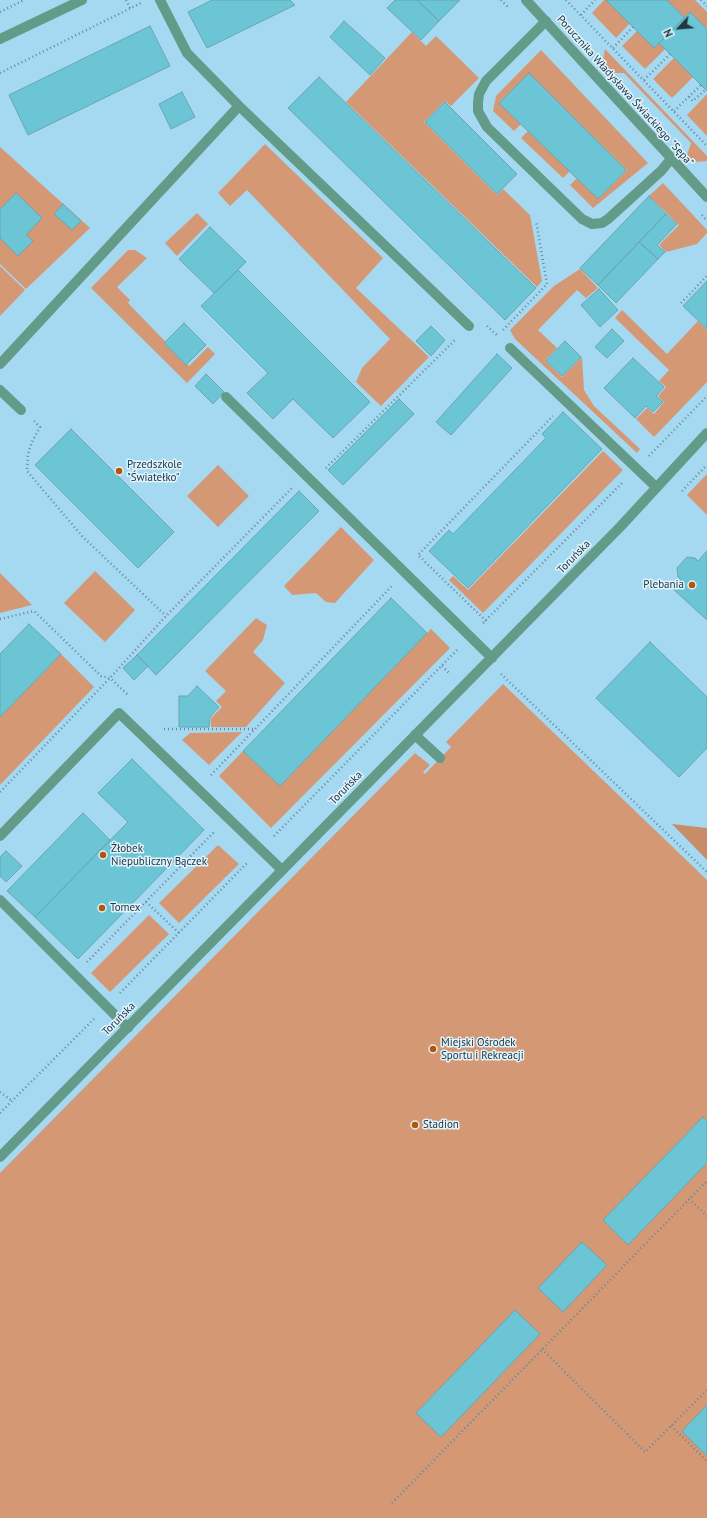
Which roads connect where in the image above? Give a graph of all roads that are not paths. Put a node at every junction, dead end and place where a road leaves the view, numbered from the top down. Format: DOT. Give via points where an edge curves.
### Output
graph roads {
  1 [pos="160,0"];
  2 [pos="526,0"];
  3 [pos="76,1"];
  4 [pos="546,21"];
  5 [pos="0,39"];
  6 [pos="239,106"];
  7 [pos="671,160"];
  8 [pos="707,198"];
  9 [pos="468,326"];
  10 [pos="510,348"];
  11 [pos="0,364"];
  12 [pos="0,390"];
  13 [pos="226,397"];
  14 [pos="21,410"];
  15 [pos="707,433"];
  16 [pos="656,487"];
  17 [pos="492,658"];
  18 [pos="416,735"];
  19 [pos="440,758"];
  20 [pos="0,836"];
  21 [pos="282,870"];
  22 [pos="0,900"];
  23 [pos="128,1028"];
  24 [pos="0,1157"];
  1 -- 6 [label="street" via="186,53"];
  2 -- 4 [label="street, Porucznika Władysława Świackiego \"Sępa\""];
  3 -- 5 [label="street"];
  4 -- 7 [label="street, Porucznika Władysława Świackiego \"Sępa\""];
  4 -- 7 [label="street" via="486,81 479,94 478,111 487,127 582,219 592,224 602,223 608,219"];
  6 -- 9 [label="street"];
  6 -- 11 [label="street"];
  7 -- 8 [label="street, Porucznika Władysława Świackiego \"Sępa\""];
  10 -- 16 [label="street"];
  12 -- 14 [label="street"];
  13 -- 17 [label="street"];
  15 -- 16 [label="street, Toruńska"];
  16 -- 17 [label="street, Toruńska"];
  17 -- 18 [label="street, Toruńska"];
  18 -- 19 [label="street"];
  18 -- 21 [label="street, Toruńska"];
  20 -- 21 [label="street" via="120,713"];
  21 -- 23 [label="street, Toruńska"];
  22 -- 23 [label="street"];
  23 -- 24 [label="street, Toruńska"];
}
